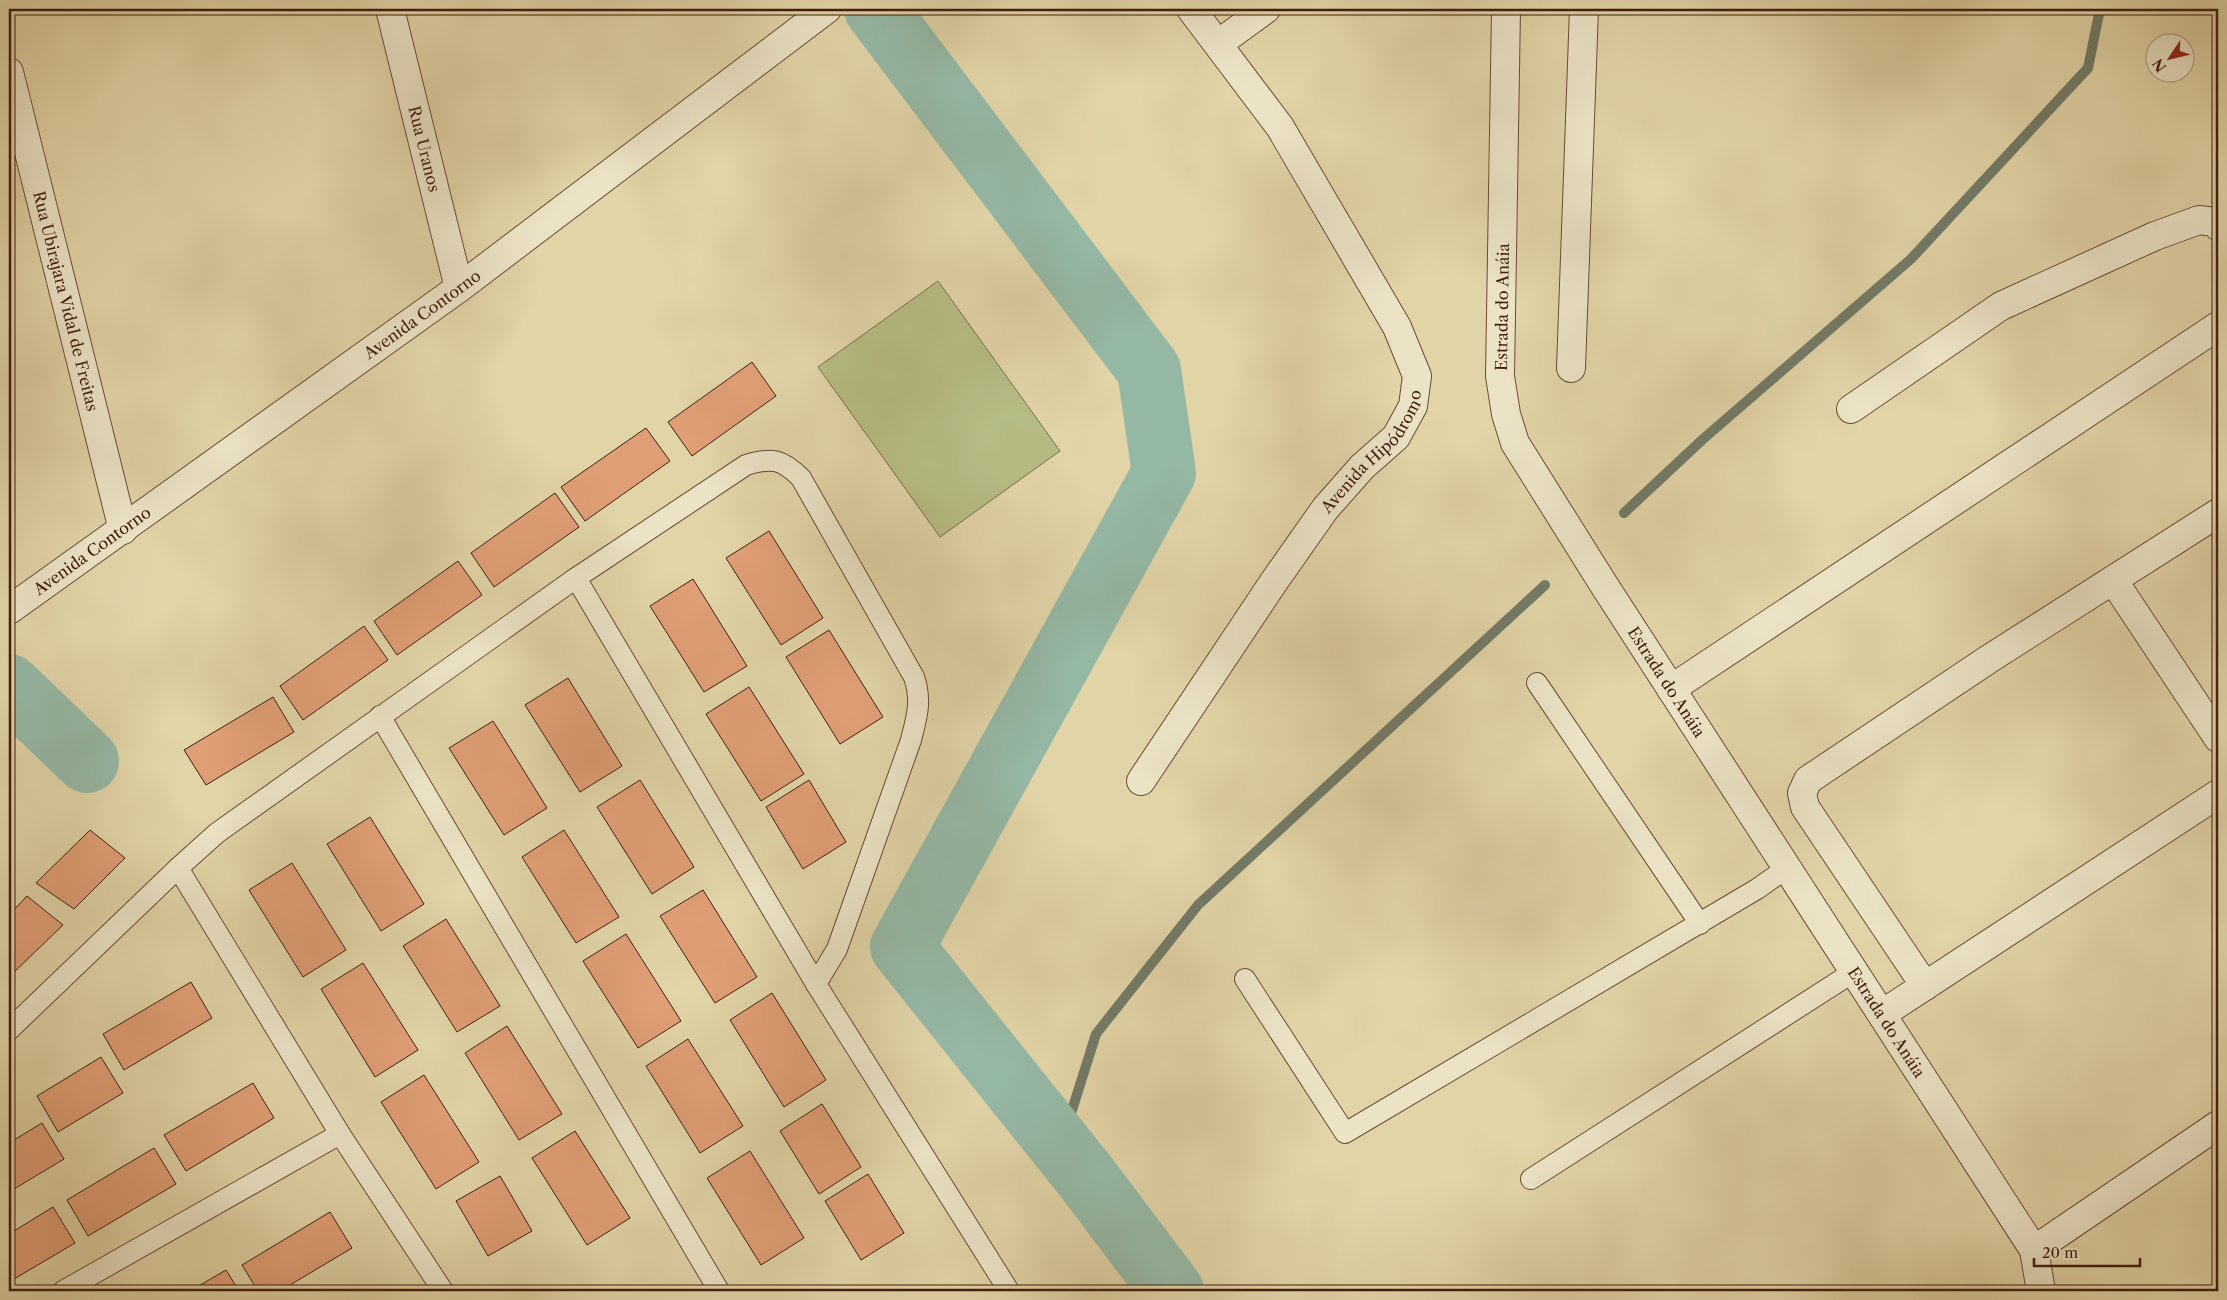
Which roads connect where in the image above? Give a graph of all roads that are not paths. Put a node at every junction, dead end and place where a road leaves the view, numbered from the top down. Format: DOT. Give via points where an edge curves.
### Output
graph roads {
  1 [pos="390,9"];
  2 [pos="1191,9"];
  3 [pos="1266,9"];
  4 [pos="1506,9"];
  5 [pos="1584,9"];
  6 [pos="818,12"];
  7 [pos="1218,44"];
  8 [pos="9,72"];
  9 [pos="2218,226"];
  10 [pos="459,288"];
  11 [pos="2218,326"];
  12 [pos="1571,368"];
  13 [pos="1851,409"];
  14 [pos="2218,513"];
  15 [pos="123,530"];
  16 [pos="576,578"];
  17 [pos="2113,580"];
  18 [pos="9,610"];
  19 [pos="1537,683"];
  20 [pos="1671,689"];
  21 [pos="380,716"];
  22 [pos="2218,738"];
  23 [pos="1141,781"];
  24 [pos="2218,794"];
  25 [pos="178,868"];
  26 [pos="1788,868"];
  27 [pos="1700,924"];
  28 [pos="1854,971"];
  29 [pos="1245,979"];
  30 [pos="816,984"];
  31 [pos="1925,986"];
  32 [pos="1882,1014"];
  33 [pos="9,1030"];
  34 [pos="2218,1124"];
  35 [pos="340,1134"];
  36 [pos="1530,1179"];
  37 [pos="2034,1250"];
  38 [pos="1002,1289"];
  39 [pos="63,1291"];
  40 [pos="443,1291"];
  41 [pos="719,1291"];
  42 [pos="2041,1291"];
  1 -- 10 [label="street, Rua Uranos"];
  2 -- 7 [label="street, Avenida Hipódromo"];
  3 -- 7 [label="street"];
  4 -- 20 [label="street, Estrada do Anáia" via="1500,376 1506,414 1515,443"];
  5 -- 12 [label="street"];
  6 -- 10 [label="street, Avenida Contorno"];
  7 -- 23 [label="street, Avenida Hipódromo" via="1280,127 1397,328 1417,376 1413,406 1396,437 1362,467 1325,509"];
  8 -- 15 [label="street, Rua Ubirajara Vidal de Freitas"];
  9 -- 13 [label="street" via="2214,222 2199,220 2154,236 2001,306"];
  10 -- 15 [label="street, Avenida Contorno"];
  11 -- 20 [label="street"];
  14 -- 17 [label="street"];
  15 -- 18 [label="street, Avenida Contorno"];
  16 -- 21 [label="lane"];
  16 -- 30 [label="lane"];
  16 -- 30 [label="lane" via="746,465 773,460 787,464 801,478 914,677 919,693 911,740 837,950"];
  17 -- 22 [label="street"];
  17 -- 31 [label="street" via="1808,780 1802,793 1805,807"];
  19 -- 27 [label="lane"];
  20 -- 26 [label="street, Estrada do Anáia"];
  21 -- 25 [label="lane" via="218,833"];
  21 -- 41 [label="lane"];
  24 -- 31 [label="street"];
  25 -- 33 [label="lane"];
  25 -- 35 [label="lane"];
  26 -- 27 [label="lane"];
  26 -- 28 [label="street, Estrada do Anáia"];
  27 -- 29 [label="lane" via="1345,1133"];
  28 -- 32 [label="street, Estrada do Anáia"];
  28 -- 36 [label="lane"];
  30 -- 38 [label="lane"];
  31 -- 32 [label="street"];
  32 -- 37 [label="street, Estrada do Anáia"];
  34 -- 37 [label="street"];
  35 -- 39 [label="lane"];
  35 -- 40 [label="lane"];
  37 -- 42 [label="street, Estrada do Anáia"];
}
